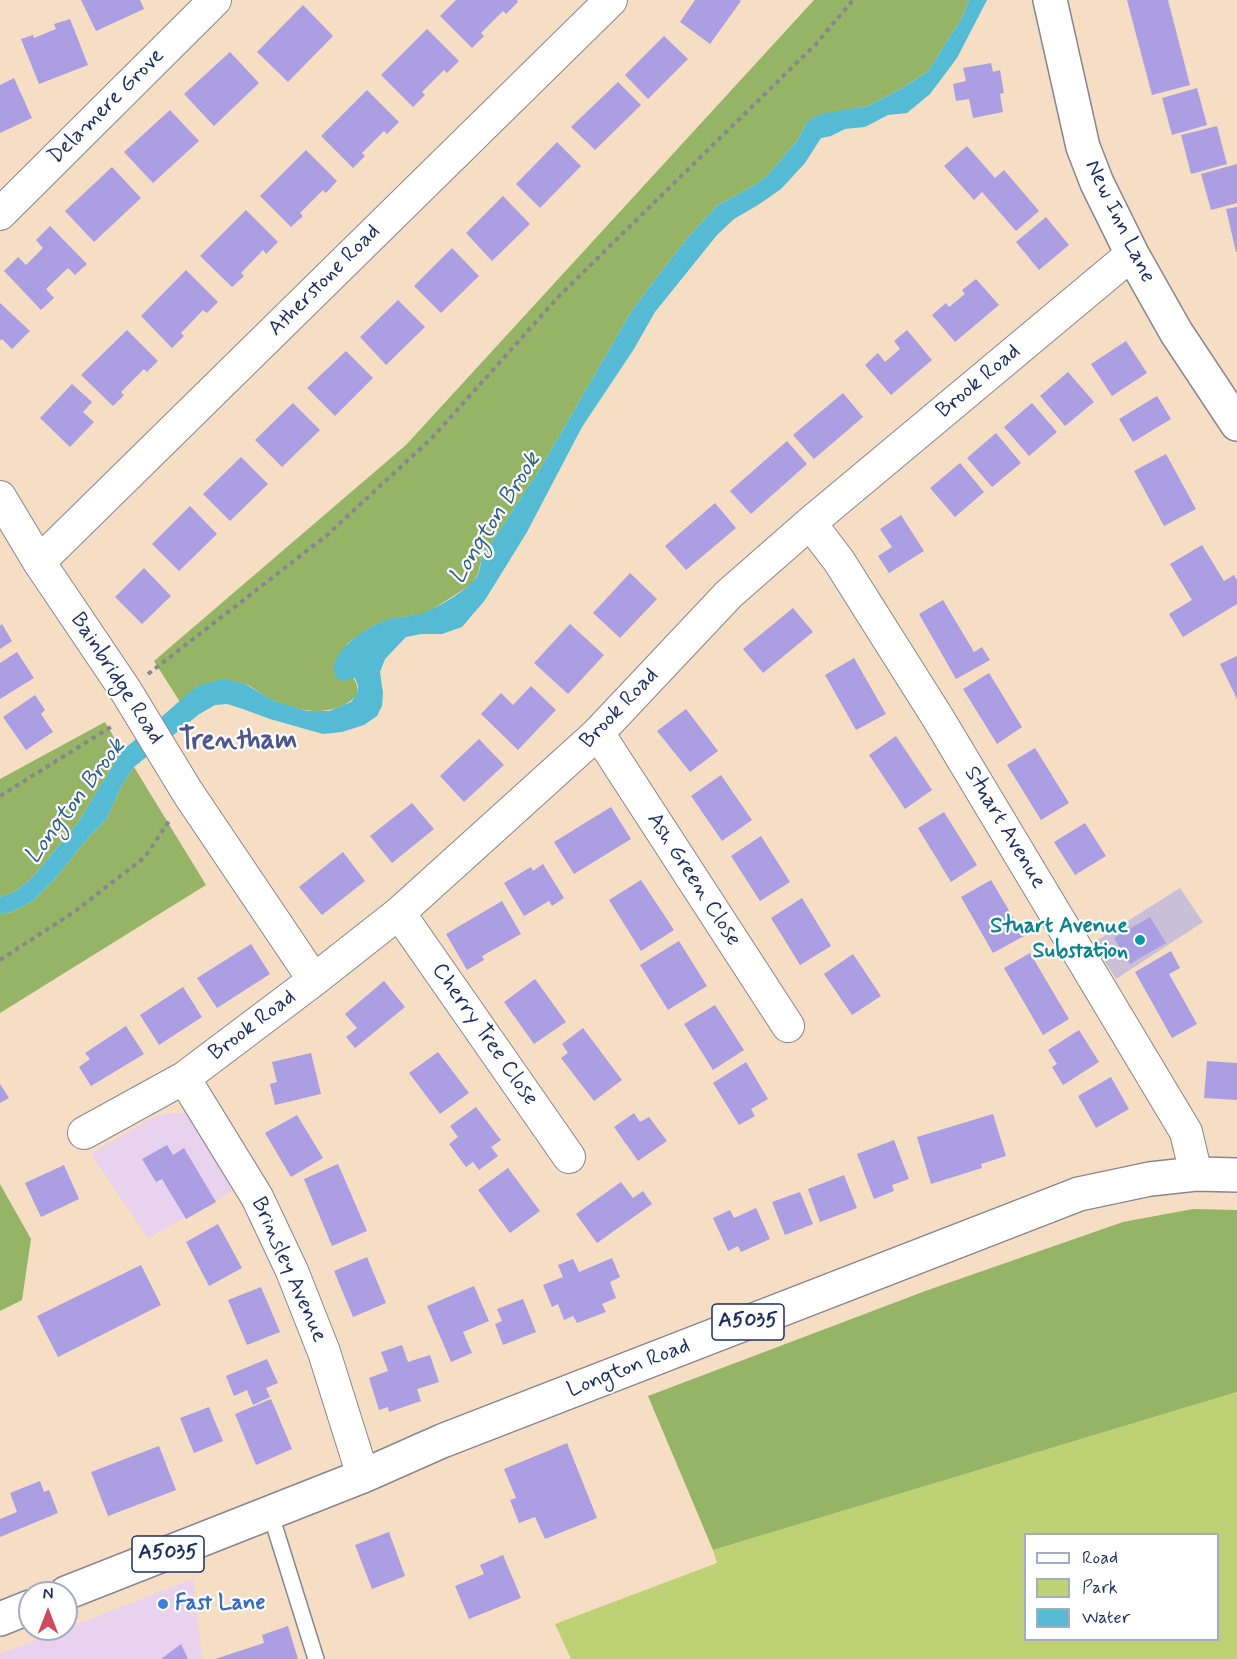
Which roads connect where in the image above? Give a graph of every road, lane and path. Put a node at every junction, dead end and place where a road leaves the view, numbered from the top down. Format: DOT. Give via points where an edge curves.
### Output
graph roads {
  1 [pos="215,0"];
  2 [pos="611,0"];
  3 [pos="853,0"];
  4 [pos="1050,0"];
  5 [pos="0,214"];
  6 [pos="1132,254"];
  7 [pos="1232,406"];
  8 [pos="0,497"];
  9 [pos="810,523"];
  10 [pos="9,532"];
  11 [pos="39,562"];
  12 [pos="135,707"];
  13 [pos="598,734"];
  14 [pos="188,793"];
  15 [pos="0,796"];
  16 [pos="399,913"];
  17 [pos="0,960"];
  18 [pos="314,980"];
  19 [pos="788,1026"];
  20 [pos="184,1078"];
  21 [pos="84,1133"];
  22 [pos="569,1157"];
  23 [pos="1196,1174"];
  24 [pos="1237,1176"];
  25 [pos="363,1476"];
  26 [pos="270,1512"];
  27 [pos="78,1588"];
  28 [pos="18,1612"];
  29 [pos="0,1619"];
  30 [pos="316,1659"];
  1 -- 5 [label="street, Delamere Grove"];
  2 -- 11 [label="street, Atherstone Road"];
  3 -- 12 [label="path" via="816,44 560,296 432,438"];
  4 -- 6 [label="main road, New Inn Lane" via="1083,147"];
  6 -- 7 [label="main road, New Inn Lane" via="1176,332"];
  6 -- 9 [label="street, Brook Road"];
  8 -- 10 [label="street, Bainbridge Road"];
  9 -- 13 [label="street, Brook Road" via="729,594"];
  9 -- 23 [label="street, Stuart Avenue" via="839,561 938,718 1186,1132"];
  10 -- 11 [label="street, Bainbridge Road"];
  11 -- 12 [label="street, Bainbridge Road"];
  12 -- 14 [label="street, Bainbridge Road"];
  12 -- 15 [label="path"];
  13 -- 16 [label="street, Brook Road"];
  13 -- 19 [label="street, Ash Green Close"];
  14 -- 17 [label="path" via="145,857 74,912"];
  14 -- 18 [label="street, Bainbridge Road"];
  16 -- 18 [label="street, Brook Road"];
  16 -- 22 [label="street, Cherry Tree Close"];
  18 -- 20 [label="street, Brook Road"];
  20 -- 21 [label="street, Brook Road"];
  20 -- 25 [label="street, Brinsley Avenue" via="257,1197 292,1271 324,1352"];
  23 -- 24 [label="main road, Longton Road / A5035"];
  23 -- 25 [label="main road, Longton Road / A5035" via="1079,1194 442,1441"];
  25 -- 26 [label="main road, Longton Road / A5035"];
  26 -- 27 [label="main road, Longton Road / A5035"];
  26 -- 30 [label="lane"];
  28 -- 29 [label="main road"];
}
